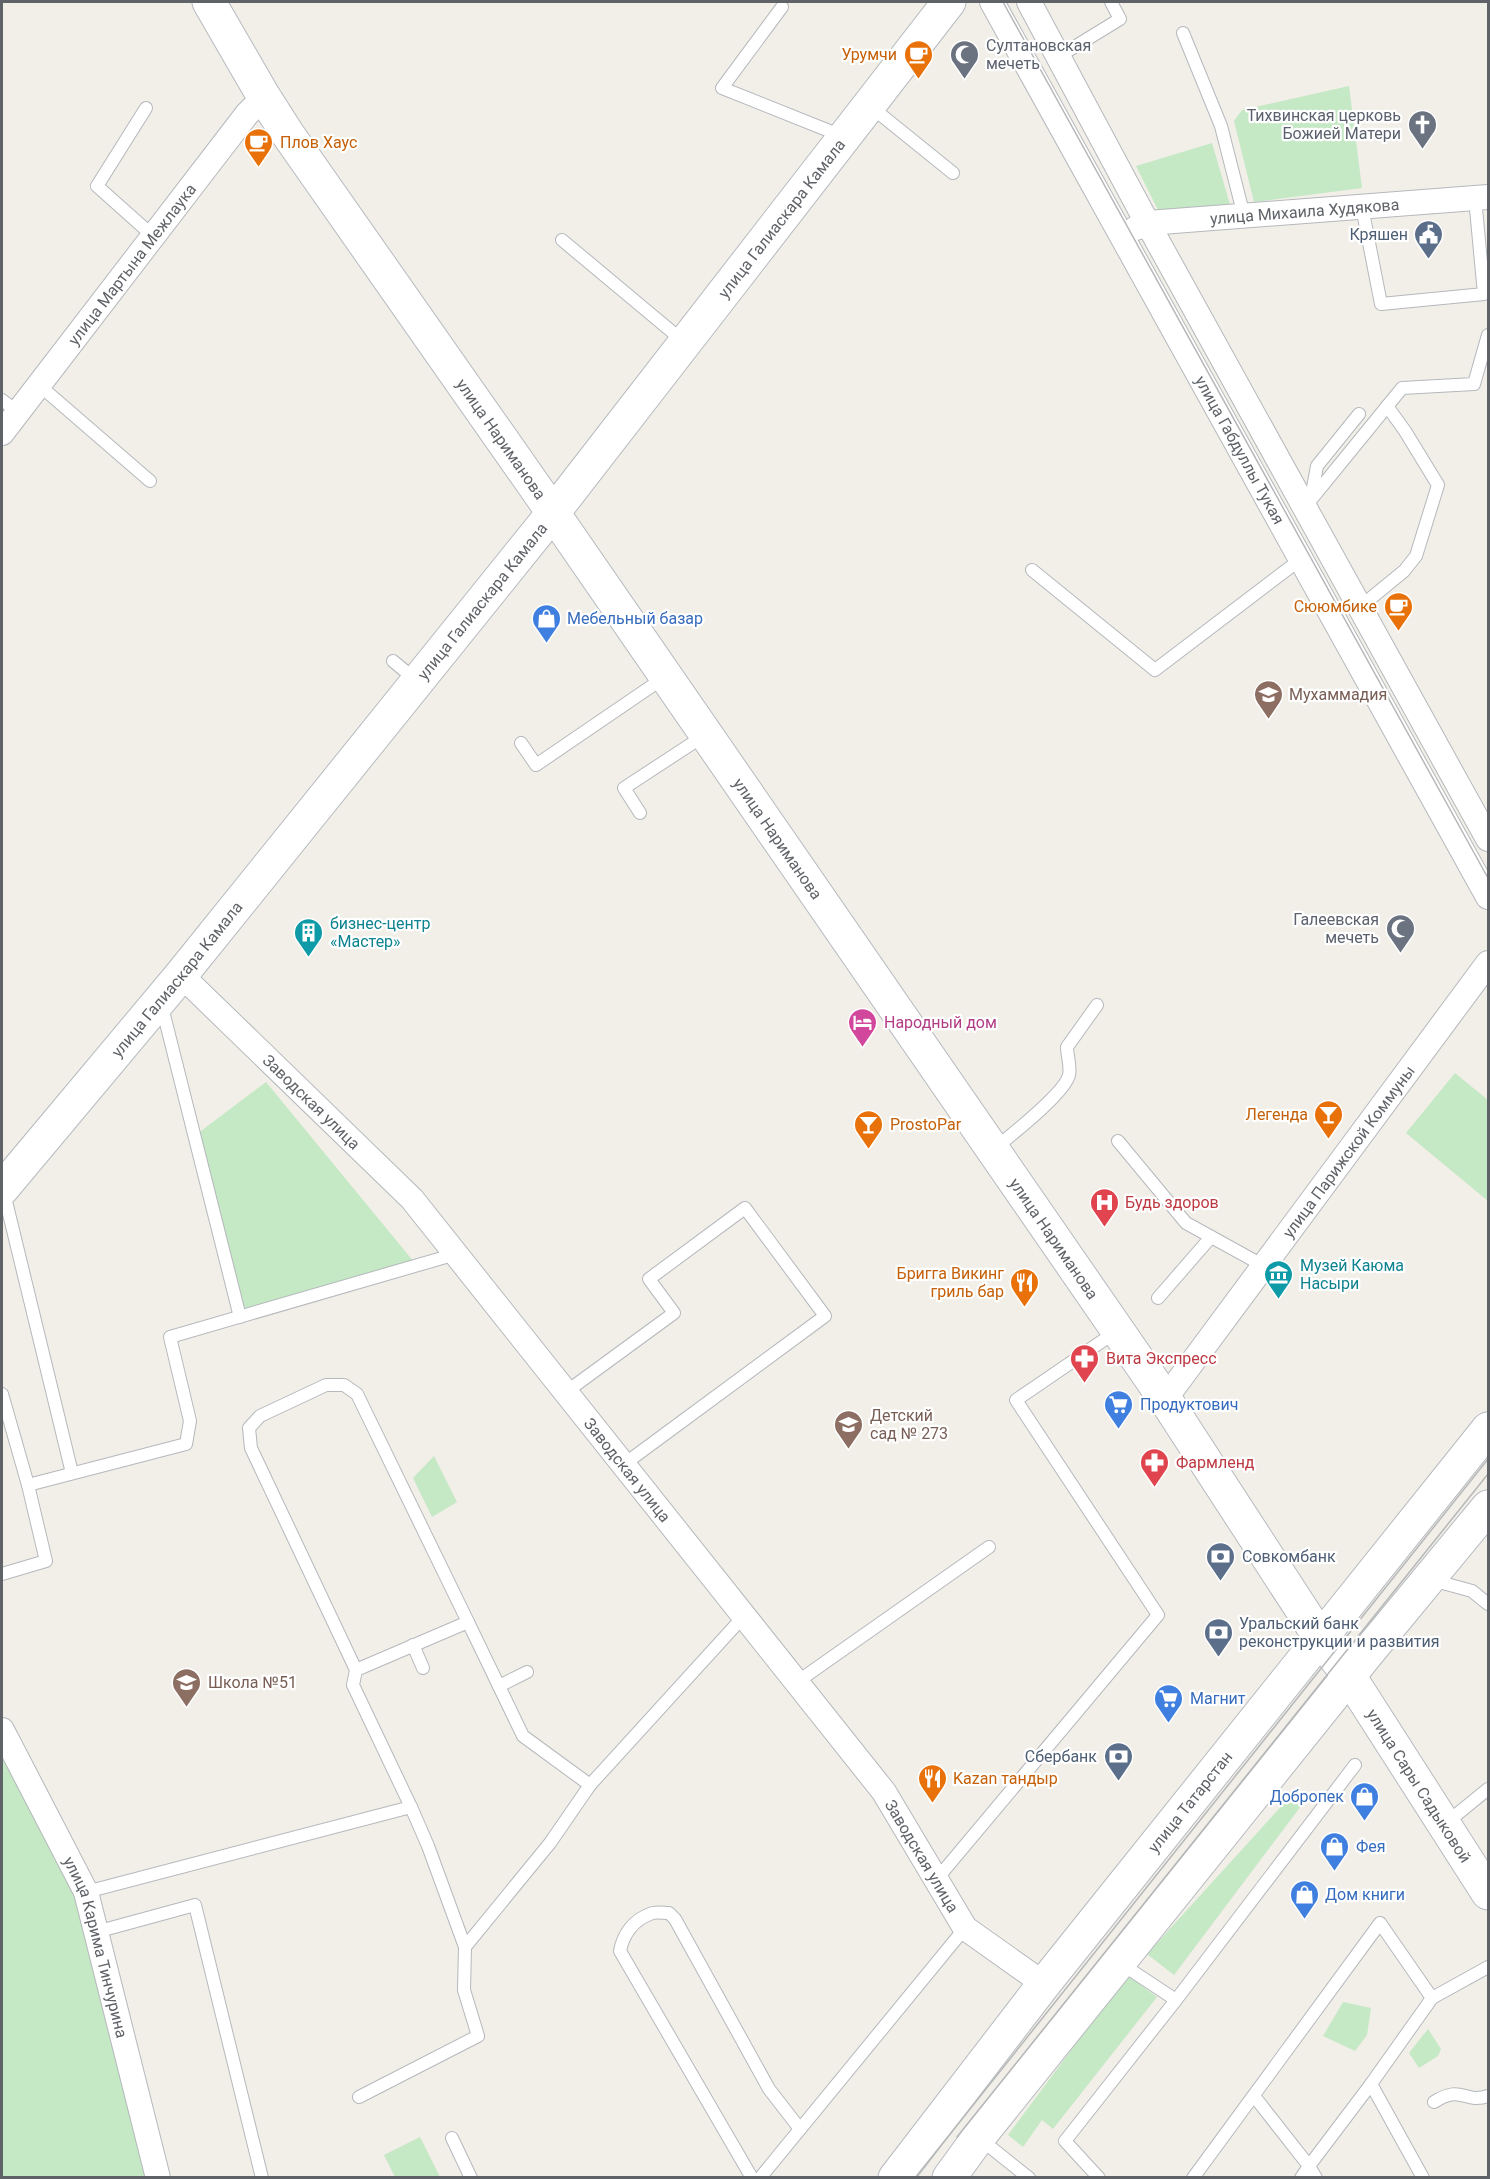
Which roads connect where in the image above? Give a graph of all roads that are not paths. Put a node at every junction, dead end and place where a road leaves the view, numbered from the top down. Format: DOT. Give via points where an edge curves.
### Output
graph roads {
  1 [pos="209,2"];
  2 [pos="949,2"];
  3 [pos="992,2"];
  4 [pos="1029,2"];
  5 [pos="1111,2"];
  6 [pos="782,7"];
  7 [pos="1183,33"];
  8 [pos="1058,57"];
  9 [pos="264,97"];
  10 [pos="869,105"];
  11 [pos="146,108"];
  12 [pos="844,137"];
  13 [pos="953,173"];
  14 [pos="1482,198"];
  15 [pos="1362,207"];
  16 [pos="1244,216"];
  17 [pos="1148,224"];
  18 [pos="1122,235"];
  19 [pos="153,236"];
  20 [pos="562,240"];
  21 [pos="1488,335"];
  22 [pos="685,343"];
  23 [pos="39,385"];
  24 [pos="10,406"];
  25 [pos="1387,406"];
  26 [pos="1359,414"];
  27 [pos="2,434"];
  28 [pos="150,481"];
  29 [pos="1308,503"];
  30 [pos="553,513"];
  31 [pos="1301,559"];
  32 [pos="1032,570"];
  33 [pos="1360,607"];
  34 [pos="666,676"];
  35 [pos="706,734"];
  36 [pos="521,742"];
  37 [pos="640,813"];
  38 [pos="1488,839"];
  39 [pos="1488,897"];
  40 [pos="1488,963"];
  41 [pos="171,992"];
  42 [pos="1097,1005"];
  43 [pos="1118,1141"];
  44 [pos="993,1150"];
  45 [pos="2,1188"];
  46 [pos="1211,1237"];
  47 [pos="456,1254"];
  48 [pos="1263,1266"];
  49 [pos="1158,1298"];
  50 [pos="240,1317"];
  51 [pos="1118,1330"];
  52 [pos="566,1392"];
  53 [pos="2,1394"];
  54 [pos="1166,1399"];
  55 [pos="1488,1429"];
  56 [pos="623,1465"];
  57 [pos="72,1473"];
  58 [pos="28,1485"];
  59 [pos="1488,1507"];
  60 [pos="989,1547"];
  61 [pos="2,1574"];
  62 [pos="1429,1579"];
  63 [pos="1488,1604"];
  64 [pos="744,1616"];
  65 [pos="468,1622"];
  66 [pos="1321,1639"];
  67 [pos="413,1645"];
  68 [pos="423,1668"];
  69 [pos="356,1670"];
  70 [pos="527,1672"];
  71 [pos="1349,1676"];
  72 [pos="797,1682"];
  73 [pos="499,1686"];
  74 [pos="2,1730"];
  75 [pos="1355,1765"];
  76 [pos="590,1785"];
  77 [pos="1488,1789"];
  78 [pos="411,1807"];
  79 [pos="1443,1825"];
  80 [pos="936,1880"];
  81 [pos="86,1892"];
  82 [pos="1488,1893"];
  83 [pos="965,1928"];
  84 [pos="96,1932"];
  85 [pos="465,1947"];
  86 [pos="1120,1963"];
  87 [pos="1488,1967"];
  88 [pos="1044,1984"];
  89 [pos="1432,1998"];
  90 [pos="1176,2000"];
  91 [pos="1371,2084"];
  92 [pos="1254,2096"];
  93 [pos="1488,2096"];
  94 [pos="359,2097"];
  95 [pos="1434,2102"];
  96 [pos="800,2129"];
  97 [pos="452,2138"];
  98 [pos="978,2138"];
  99 [pos="1309,2166"];
  100 [pos="1028,2177"];
  101 [pos="158,2178"];
  102 [pos="262,2178"];
  103 [pos="471,2178"];
  104 [pos="752,2178"];
  105 [pos="760,2178"];
  106 [pos="895,2178"];
  107 [pos="949,2178"];
  108 [pos="1099,2178"];
  109 [pos="1193,2178"];
  110 [pos="1301,2178"];
  111 [pos="1316,2178"];
  112 [pos="1423,2178"];
  1 -- 9 [label="main road, улица Нариманова"];
  2 -- 10 [label="main road, улица Галиаскара Камала"];
  3 -- 18 [label="street, улица Габдуллы Тукая"];
  4 -- 8 [label="street, улица Габдуллы Тукая"];
  5 -- 8 [label="lane" via="1120,19"];
  6 -- 12 [label="lane" via="722,88"];
  7 -- 16 [label="lane" via="1221,126"];
  8 -- 17 [label="street, улица Габдуллы Тукая"];
  9 -- 19 [label="street, улица Мартына Межлаука"];
  9 -- 30 [label="main road, улица Нариманова"];
  10 -- 12 [label="main road, улица Галиаскара Камала"];
  10 -- 13 [label="lane"];
  11 -- 19 [label="lane" via="97,186"];
  12 -- 22 [label="main road, улица Галиаскара Камала"];
  14 -- 15 [label="street, улица Михаила Худякова"];
  14 -- 15 [label="lane" via="1484,294 1381,304"];
  15 -- 16 [label="street, улица Михаила Худякова"];
  16 -- 17 [label="street, улица Михаила Худякова"];
  17 -- 18 [label="street, улица Михаила Худякова"];
  17 -- 29 [label="street, улица Габдуллы Тукая"];
  18 -- 31 [label="street, улица Габдуллы Тукая"];
  19 -- 23 [label="street, улица Мартына Межлаука"];
  20 -- 22 [label="lane"];
  21 -- 25 [label="lane" via="1474,384 1402,388"];
  22 -- 30 [label="main road, улица Галиаскара Камала"];
  23 -- 24 [label="street, улица Мартына Межлаука"];
  23 -- 28 [label="lane"];
  24 -- 27 [label="street, улица Мартына Межлаука"];
  25 -- 29 [label="lane"];
  25 -- 33 [label="lane" via="1438,485 1416,556 1404,571"];
  26 -- 29 [label="lane" via="1317,466"];
  29 -- 33 [label="street, улица Габдуллы Тукая"];
  30 -- 34 [label="main road, улица Нариманова"];
  30 -- 41 [label="main road, улица Галиаскара Камала" via="405,671"];
  31 -- 32 [label="lane" via="1155,670"];
  31 -- 39 [label="street, улица Габдуллы Тукая"];
  33 -- 38 [label="street, улица Габдуллы Тукая"];
  34 -- 35 [label="main road, улица Нариманова"];
  34 -- 36 [label="lane" via="536,765"];
  35 -- 37 [label="lane" via="624,788"];
  35 -- 44 [label="main road, улица Нариманова"];
  40 -- 48 [label="street, улица Парижской Коммуны"];
  41 -- 45 [label="main road, улица Галиаскара Камала"];
  41 -- 47 [label="street, Заводская улица" via="412,1199"];
  41 -- 50 [label="lane"];
  42 -- 44 [label="lane" via="1067,1047 1069,1075 1065,1083"];
  43 -- 46 [label="lane" via="1186,1223"];
  44 -- 51 [label="main road, улица Нариманова"];
  45 -- 57 [label="lane"];
  46 -- 48 [label="lane"];
  46 -- 49 [label="lane"];
  47 -- 50 [label="lane"];
  47 -- 52 [label="street, Заводская улица"];
  48 -- 54 [label="street, улица Парижской Коммуны"];
  50 -- 57 [label="lane" via="170,1337 190,1421 186,1444"];
  51 -- 54 [label="main road, улица Нариманова"];
  51 -- 80 [label="lane" via="1016,1400 1158,1615"];
  52 -- 56 [label="street, Заводская улица"];
  52 -- 56 [label="lane" via="674,1313 649,1278 745,1208 825,1317"];
  53 -- 58 [label="lane"];
  54 -- 66 [label="main road, улица Нариманова"];
  55 -- 66 [label="main road, улица Татарстан"];
  56 -- 64 [label="street, Заводская улица"];
  57 -- 58 [label="lane"];
  58 -- 61 [label="lane" via="46,1561"];
  59 -- 62 [label="main road"];
  60 -- 72 [label="lane"];
  62 -- 63 [label="lane" via="1472,1591"];
  62 -- 71 [label="main road"];
  64 -- 72 [label="street, Заводская улица"];
  64 -- 76 [label="lane"];
  65 -- 67 [label="lane"];
  65 -- 69 [label="lane" via="357,1394 344,1385 326,1385 260,1416 249,1428 251,1448"];
  65 -- 73 [label="lane"];
  66 -- 71 [label="main road, улица Нариманова"];
  66 -- 88 [label="main road, улица Татарстан"];
  67 -- 68 [label="lane"];
  67 -- 69 [label="lane"];
  69 -- 78 [label="lane" via="353,1685"];
  70 -- 73 [label="lane"];
  71 -- 79 [label="main road, улица Сары Садыковой"];
  71 -- 86 [label="main road"];
  72 -- 80 [label="street, Заводская улица" via="884,1792"];
  73 -- 76 [label="lane" via="523,1736"];
  74 -- 81 [label="street, улица Карима Тинчурина"];
  75 -- 90 [label="lane"];
  76 -- 85 [label="lane" via="550,1843"];
  77 -- 79 [label="lane"];
  78 -- 81 [label="lane"];
  78 -- 85 [label="lane"];
  79 -- 82 [label="main road, улица Сары Садыковой"];
  80 -- 83 [label="street, Заводская улица"];
  81 -- 84 [label="street, улица Карима Тинчурина"];
  83 -- 88 [label="street, Заводская улица"];
  83 -- 96 [label="lane"];
  84 -- 101 [label="street, улица Карима Тинчурина"];
  84 -- 102 [label="lane" via="195,1905"];
  85 -- 94 [label="lane" via="464,1990 478,2036"];
  86 -- 90 [label="lane"];
  86 -- 98 [label="main road"];
  87 -- 89 [label="lane"];
  88 -- 106 [label="main road, улица Татарстан"];
  89 -- 91 [label="lane"];
  89 -- 92 [label="lane" via="1380,1923"];
  90 -- 108 [label="lane" via="1065,2141"];
  91 -- 99 [label="lane"];
  91 -- 112 [label="lane"];
  92 -- 99 [label="lane"];
  92 -- 109 [label="lane"];
  93 -- 95 [label="lane" via="1453,2093"];
  96 -- 104 [label="lane" via="769,2089 675,1919 669,1912 651,1913 632,1925 622,1939 620,1951"];
  96 -- 105 [label="lane"];
  97 -- 103 [label="lane"];
  98 -- 100 [label="lane"];
  98 -- 107 [label="main road"];
  99 -- 110 [label="lane"];
  99 -- 111 [label="lane"];
}
